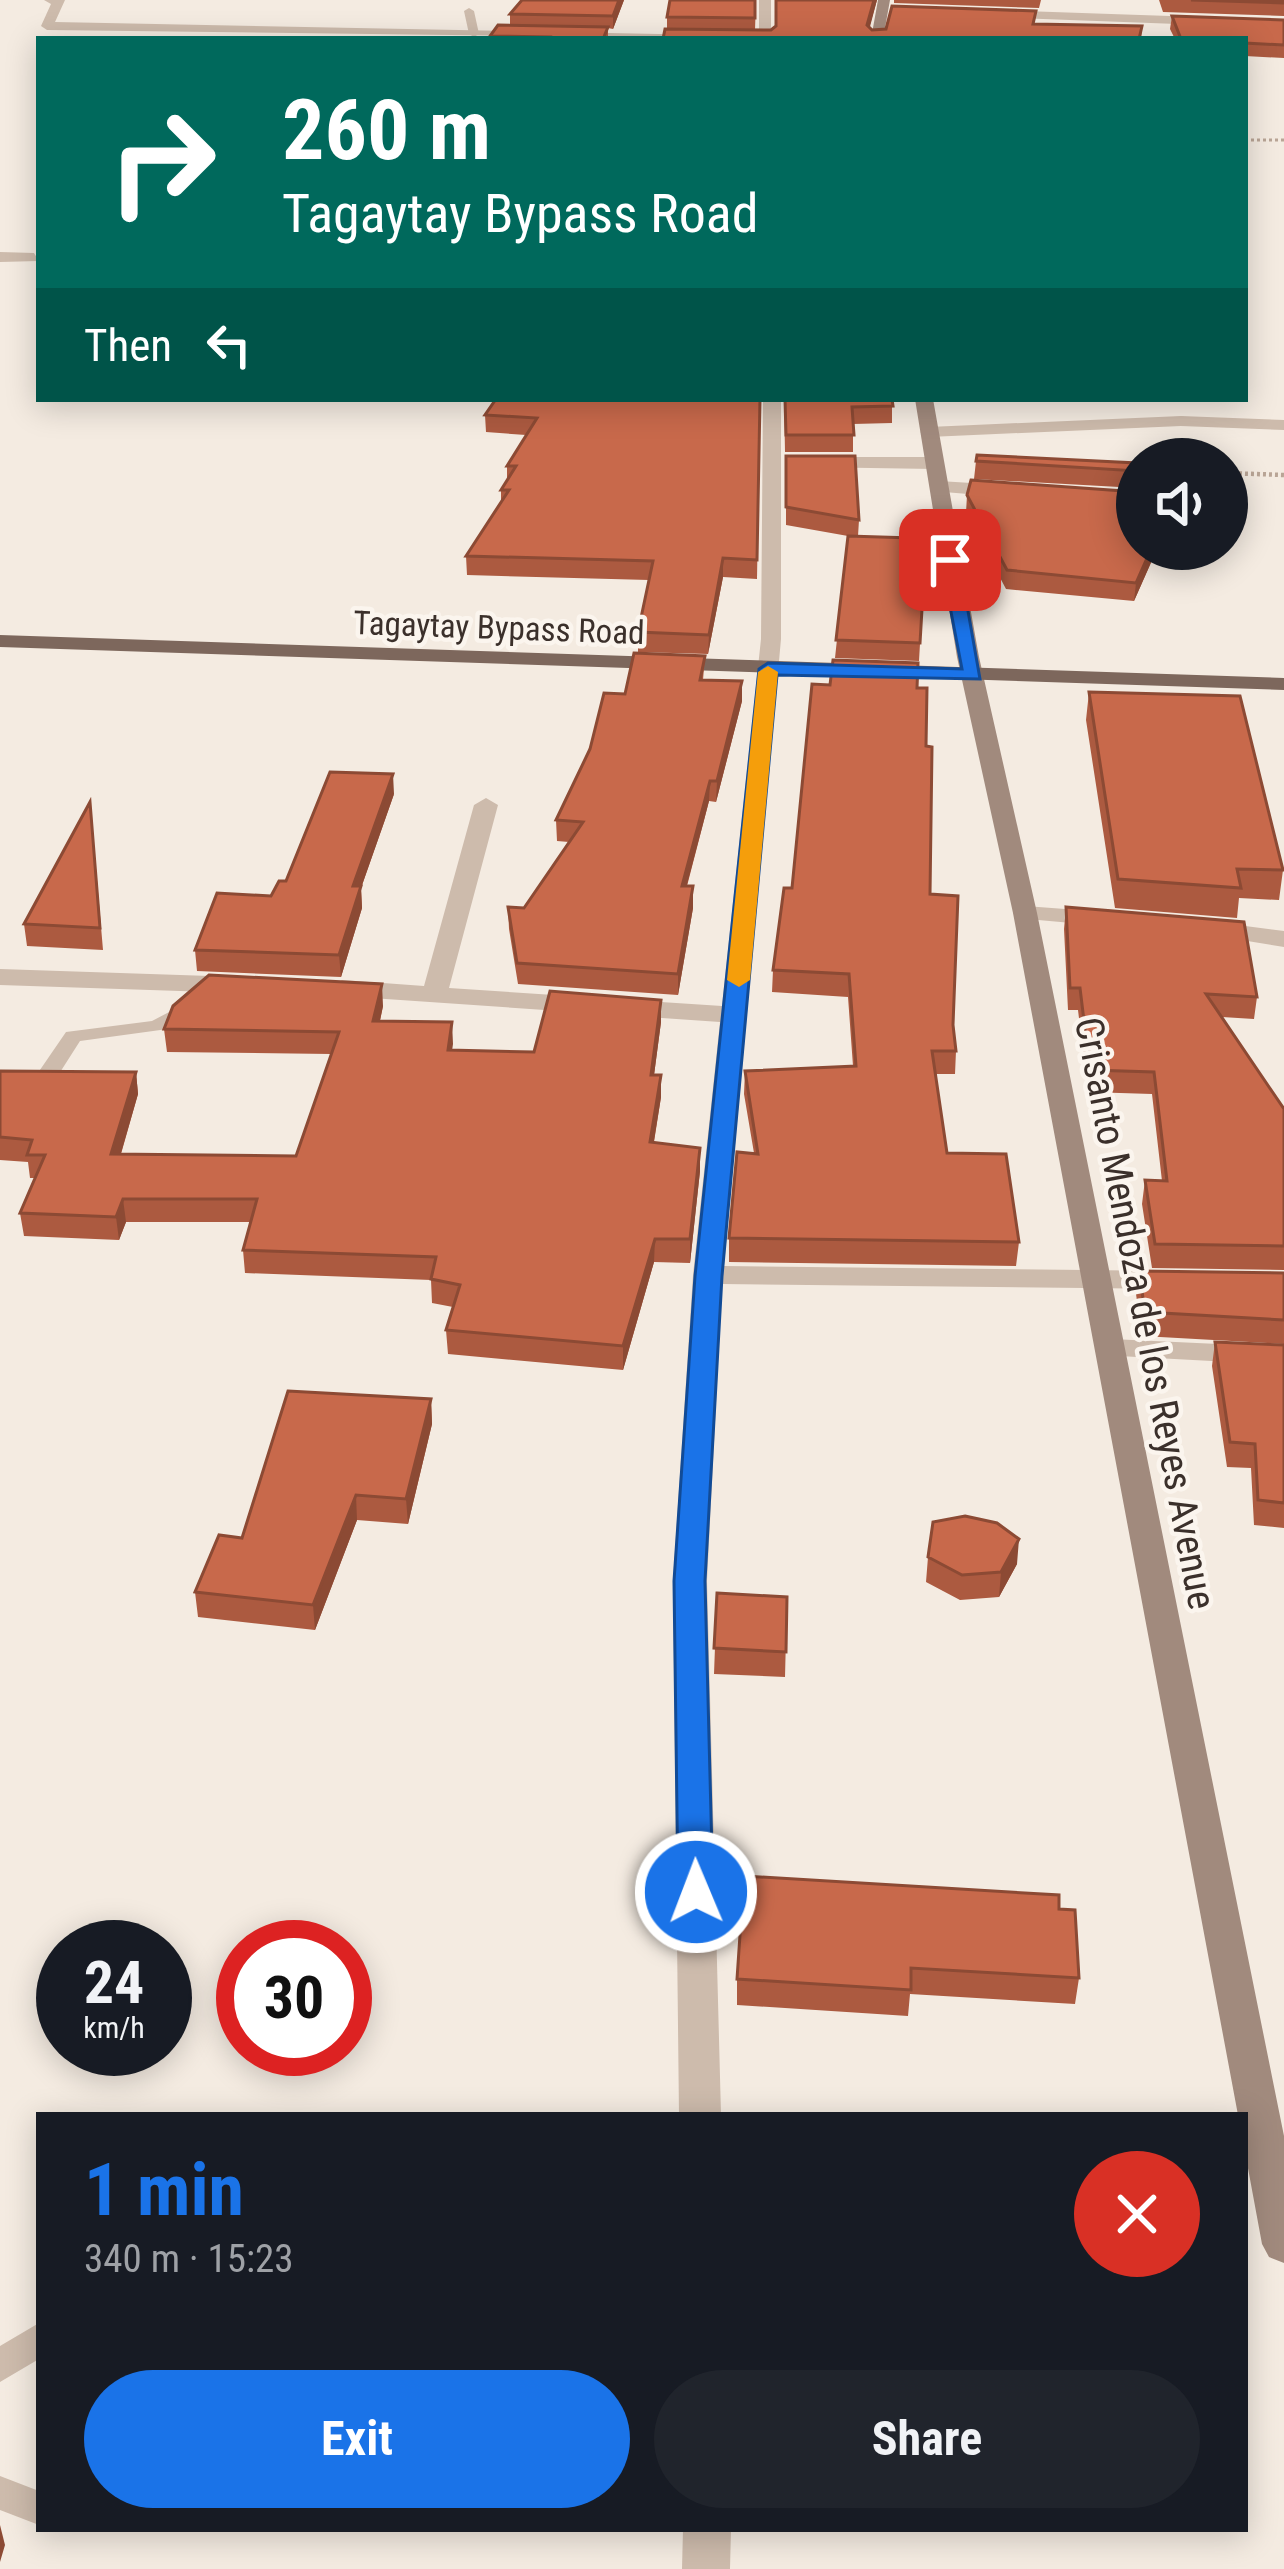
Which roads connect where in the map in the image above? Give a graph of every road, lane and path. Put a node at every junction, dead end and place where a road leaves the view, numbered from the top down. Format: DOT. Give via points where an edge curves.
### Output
graph roads {
  1 [pos="50,0"];
  2 [pos="765,0"];
  3 [pos="883,5"];
  4 [pos="469,11"];
  5 [pos="902,11"];
  6 [pos="986,13"];
  7 [pos="1284,25"];
  8 [pos="465,36"];
  9 [pos="761,36"];
  10 [pos="878,36"];
  11 [pos="1248,140"];
  12 [pos="1284,140"];
  13 [pos="0,257"];
  14 [pos="34,258"];
  15 [pos="772,402"];
  16 [pos="924,402"];
  17 [pos="1284,425"];
  18 [pos="929,432"];
  19 [pos="773,463"];
  20 [pos="934,463"];
  21 [pos="1248,474"];
  22 [pos="1284,475"];
  23 [pos="939,487"];
  24 [pos="1027,493"];
  25 [pos="0,641"];
  26 [pos="768,669"];
  27 [pos="973,675"];
  28 [pos="1284,684"];
  29 [pos="486,805"];
  30 [pos="1025,913"];
  31 [pos="1134,922"];
  32 [pos="1178,926"];
  33 [pos="1284,939"];
  34 [pos="0,977"];
  35 [pos="206,983"];
  36 [pos="275,986"];
  37 [pos="321,988"];
  38 [pos="435,992"];
  39 [pos="735,1016"];
  40 [pos="42,1083"];
  41 [pos="708,1276"];
  42 [pos="1095,1278"];
  43 [pos="1213,1281"];
  44 [pos="1111,1348"];
  45 [pos="1284,1356"];
  46 [pos="700,2112"];
  47 [pos="1284,2244"];
  48 [pos="36,2341"];
  49 [pos="0,2366"];
  50 [pos="0,2493"];
  51 [pos="36,2507"];
  1 -- 8 [label="street" via="59,0 47,26"];
  2 -- 9 [label="street"];
  3 -- 5 [label="street"];
  3 -- 10 [label="main road"];
  4 -- 8 [label="lane"];
  6 -- 7 [label="street"];
  11 -- 12 [label="path"];
  13 -- 14 [label="street"];
  15 -- 19 [label="street"];
  16 -- 18 [label="main road, Crisanto Mendoza de los Reyes Avenue"];
  17 -- 18 [label="street"];
  18 -- 20 [label="main road, Crisanto Mendoza de los Reyes Avenue"];
  19 -- 20 [label="street"];
  19 -- 26 [label="street"];
  20 -- 23 [label="main road, Crisanto Mendoza de los Reyes Avenue"];
  21 -- 22 [label="path"];
  23 -- 24 [label="street"];
  23 -- 27 [label="main road, Crisanto Mendoza de los Reyes Avenue"];
  25 -- 26 [label="main road, Tagaytay Bypass Road"];
  26 -- 27 [label="main road, Tagaytay Bypass Road"];
  26 -- 39 [label="street"];
  27 -- 28 [label="main road, Tagaytay Bypass Road"];
  27 -- 30 [label="main road, Crisanto Mendoza de los Reyes Avenue"];
  29 -- 38 [label="street"];
  30 -- 31 [label="street"];
  30 -- 42 [label="main road, Crisanto Mendoza de los Reyes Avenue"];
  32 -- 33 [label="street"];
  34 -- 35 [label="street"];
  35 -- 36 [label="street"];
  35 -- 40 [label="lane" via="189,1012 170,1023 73,1036"];
  37 -- 38 [label="street"];
  38 -- 39 [label="street"];
  39 -- 41 [label="street"];
  41 -- 42 [label="street"];
  41 -- 46 [label="street" via="690,1581"];
  42 -- 43 [label="street"];
  42 -- 44 [label="main road, Crisanto Mendoza de los Reyes Avenue"];
  44 -- 45 [label="street"];
  44 -- 47 [label="main road, Crisanto Mendoza de los Reyes Avenue"];
  48 -- 49 [label="lane"];
  50 -- 51 [label="lane"];
}
